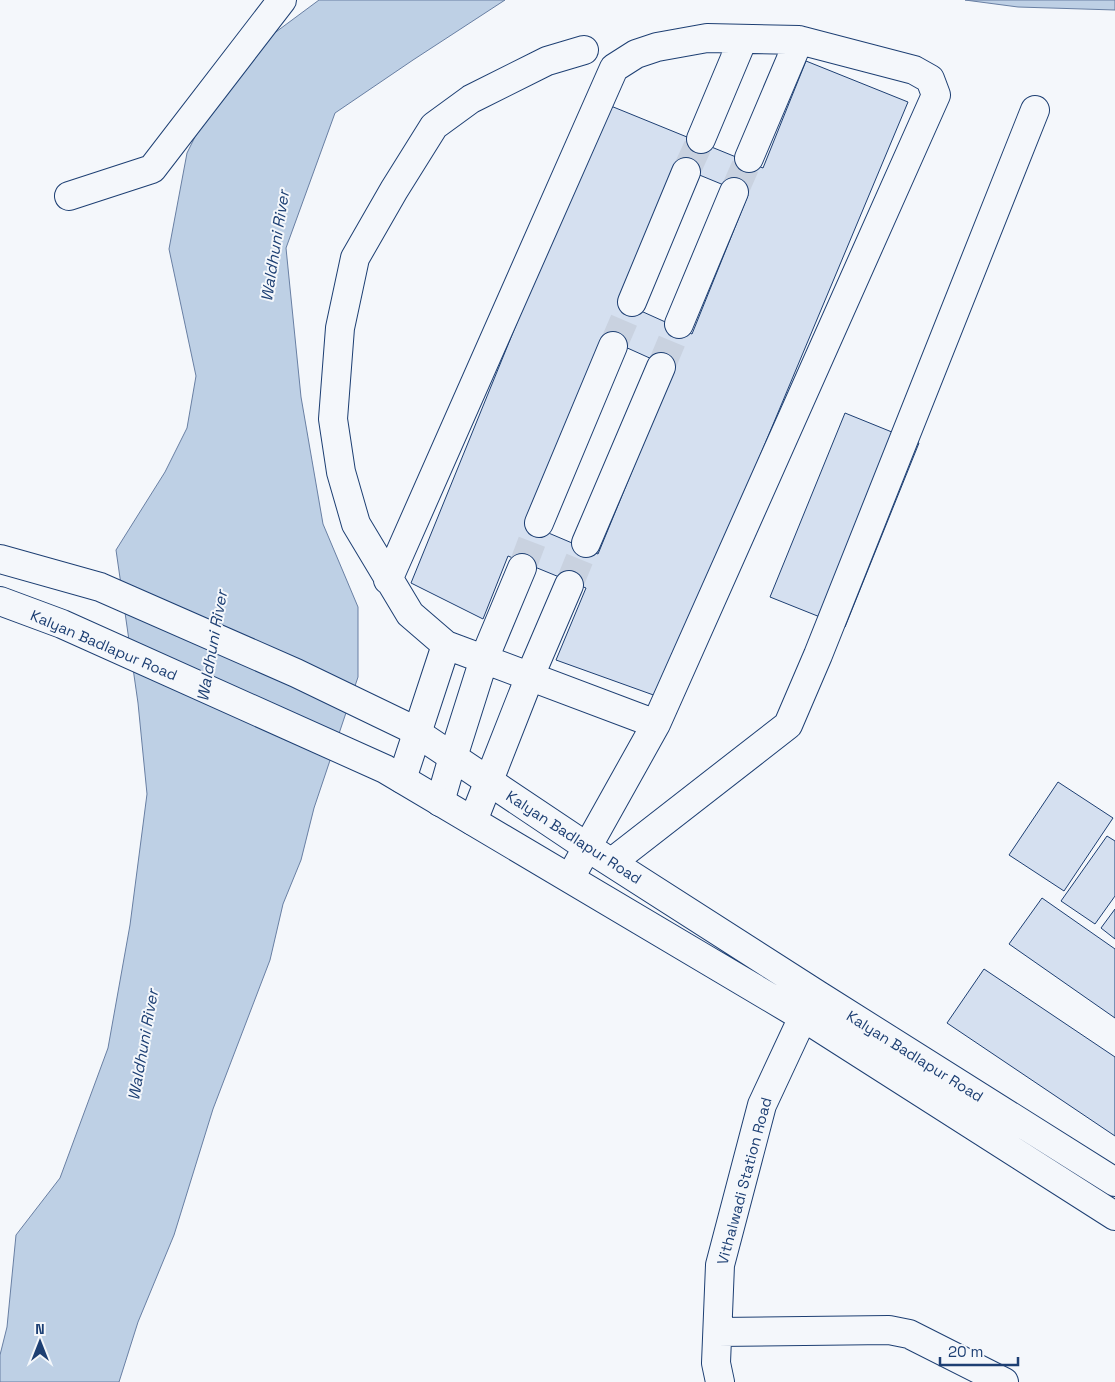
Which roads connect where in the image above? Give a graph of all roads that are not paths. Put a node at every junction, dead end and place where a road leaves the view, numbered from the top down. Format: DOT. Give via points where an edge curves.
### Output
graph roads {
  1 [pos="282,0"];
  2 [pos="743,39"];
  3 [pos="799,40"];
  4 [pos="584,50"];
  5 [pos="1035,110"];
  6 [pos="700,139"];
  7 [pos="749,158"];
  8 [pos="686,172"];
  9 [pos="734,192"];
  10 [pos="69,196"];
  11 [pos="632,302"];
  12 [pos="679,324"];
  13 [pos="613,346"];
  14 [pos="661,367"];
  15 [pos="539,523"];
  16 [pos="586,543"];
  17 [pos="0,559"];
  18 [pos="522,568"];
  19 [pos="388,580"];
  20 [pos="569,585"];
  21 [pos="0,601"];
  22 [pos="446,645"];
  23 [pos="484,659"];
  24 [pos="530,676"];
  25 [pos="656,724"];
  26 [pos="412,730"];
  27 [pos="453,757"];
  28 [pos="394,774"];
  29 [pos="489,780"];
  30 [pos="440,802"];
  31 [pos="474,821"];
  32 [pos="587,847"];
  33 [pos="612,862"];
  34 [pos="570,878"];
  35 [pos="810,1006"];
  36 [pos="1115,1182"];
  37 [pos="1114,1213"];
  38 [pos="718,1332"];
  39 [pos="720,1382"];
  40 [pos="1004,1382"];
  1 -- 10 [label="main road" via="152,168"];
  2 -- 3 [label="main road"];
  2 -- 6 [label="main road"];
  2 -- 19 [label="main road" via="707,38 657,47 636,54 614,68"];
  3 -- 7 [label="main road"];
  3 -- 25 [label="main road" via="914,70 930,78 936,95"];
  4 -- 19 [label="main road" via="547,61 471,99 434,126 355,258 340,328 333,419 340,472 356,524"];
  5 -- 33 [label="main road" via="788,725"];
  8 -- 11 [label="main road"];
  9 -- 12 [label="main road"];
  13 -- 15 [label="main road"];
  14 -- 16 [label="main road"];
  17 -- 26 [label="main road, Kalyan Badlapur Road" via="100,587 296,673"];
  18 -- 23 [label="main road"];
  19 -- 22 [label="main road" via="410,614"];
  20 -- 24 [label="main road"];
  21 -- 28 [label="main road, Kalyan Badlapur Road" via="62,624"];
  22 -- 23 [label="main road"];
  22 -- 26 [label="main road"];
  23 -- 24 [label="main road"];
  23 -- 27 [label="main road"];
  24 -- 25 [label="main road"];
  24 -- 29 [label="main road"];
  25 -- 32 [label="main road"];
  26 -- 27 [label="main road, Kalyan Badlapur Road"];
  26 -- 28 [label="main road"];
  27 -- 29 [label="main road, Kalyan Badlapur Road"];
  27 -- 30 [label="main road"];
  28 -- 30 [label="main road, Kalyan Badlapur Road"];
  29 -- 31 [label="main road"];
  29 -- 32 [label="main road, Kalyan Badlapur Road"];
  30 -- 31 [label="main road, Kalyan Badlapur Road"];
  31 -- 34 [label="main road, Kalyan Badlapur Road"];
  32 -- 33 [label="main road, Kalyan Badlapur Road"];
  32 -- 34 [label="main road"];
  33 -- 35 [label="main road, Kalyan Badlapur Road"];
  34 -- 35 [label="main road, Kalyan Badlapur Road"];
  35 -- 36 [label="main road, Kalyan Badlapur Road"];
  35 -- 37 [label="main road, Kalyan Badlapur Road"];
  35 -- 38 [label="main road, Vithalwadi Station Road" via="762,1105 720,1266"];
  38 -- 39 [label="main road, Vithalwadi Station Road" via="716,1363"];
  38 -- 40 [label="main road" via="889,1330 909,1334"];
}
